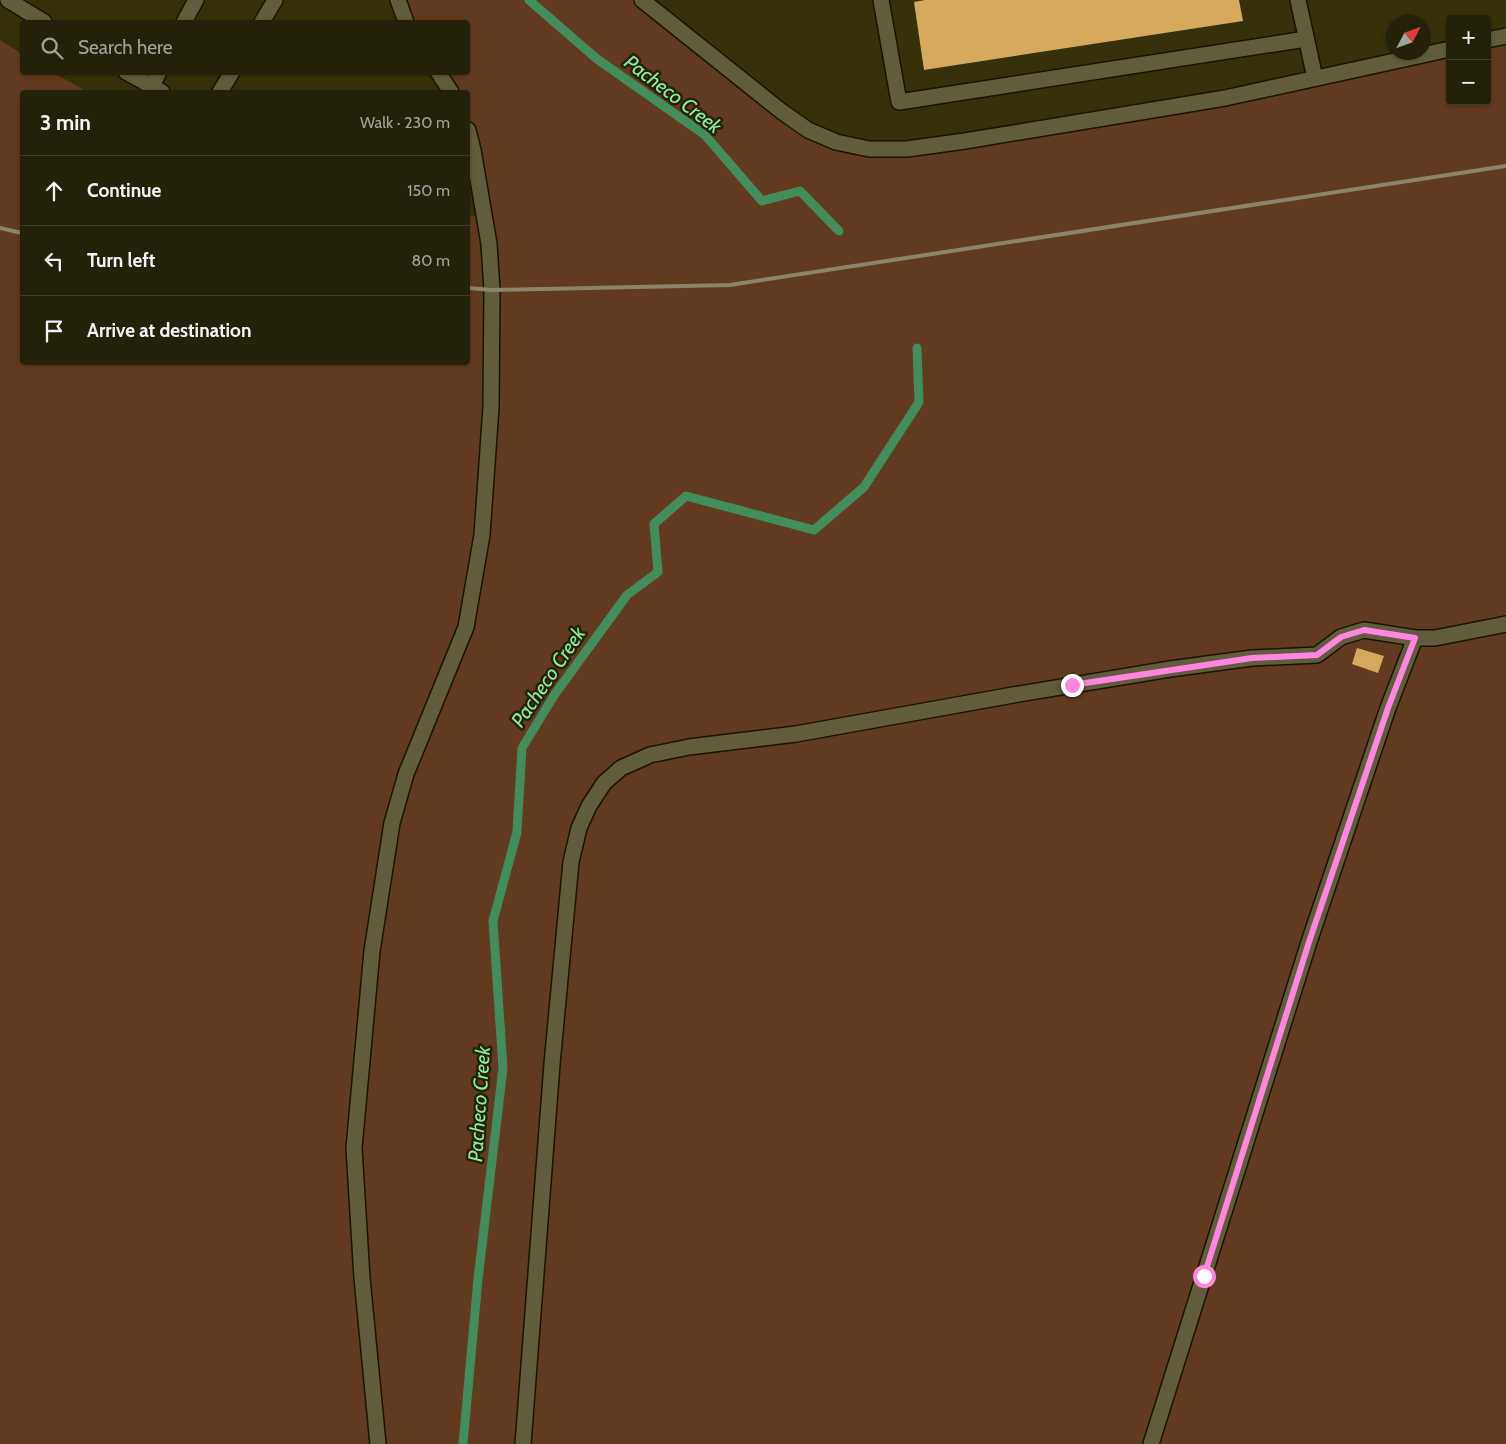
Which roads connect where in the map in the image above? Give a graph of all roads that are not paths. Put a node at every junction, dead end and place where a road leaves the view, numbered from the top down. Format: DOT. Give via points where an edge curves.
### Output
graph roads {
  1 [pos="9,0"];
  2 [pos="196,0"];
  3 [pos="275,0"];
  4 [pos="398,0"];
  5 [pos="642,0"];
  6 [pos="881,0"];
  7 [pos="1298,0"];
  8 [pos="41,20"];
  9 [pos="185,20"];
  10 [pos="263,20"];
  11 [pos="405,20"];
  12 [pos="1506,36"];
  13 [pos="1306,39"];
  14 [pos="1491,39"];
  15 [pos="1446,50"];
  16 [pos="131,75"];
  17 [pos="159,75"];
  18 [pos="230,75"];
  19 [pos="440,75"];
  20 [pos="1315,78"];
  21 [pos="157,90"];
  22 [pos="221,90"];
  23 [pos="450,90"];
  24 [pos="470,150"];
  25 [pos="1506,624"];
  26 [pos="1415,638"];
  27 [pos="378,1444"];
  28 [pos="523,1444"];
  29 [pos="1151,1444"];
  1 -- 8 [label="lane"];
  2 -- 9 [label="lane"];
  3 -- 10 [label="lane"];
  4 -- 11 [label="lane"];
  5 -- 20 [label="lane" via="808,130 836,142 869,150 907,149 965,141 1225,98"];
  6 -- 13 [label="lane" via="899,102"];
  7 -- 13 [label="lane"];
  12 -- 14 [label="lane"];
  13 -- 20 [label="lane"];
  15 -- 20 [label="lane"];
  16 -- 21 [label="lane"];
  17 -- 21 [label="lane"];
  18 -- 22 [label="lane"];
  19 -- 23 [label="lane"];
  24 -- 27 [label="lane" via="488,244 492,290 491,407 482,535 466,627 406,774 392,823 372,951 354,1148 362,1278"];
  25 -- 26 [label="lane" via="1435,638"];
  26 -- 28 [label="lane" via="1364,630 1341,637 1317,655 1252,658 1179,668 796,734 689,747 650,755 621,768 604,783 579,828 571,862"];
  26 -- 29 [label="lane" via="1309,942"];
}
